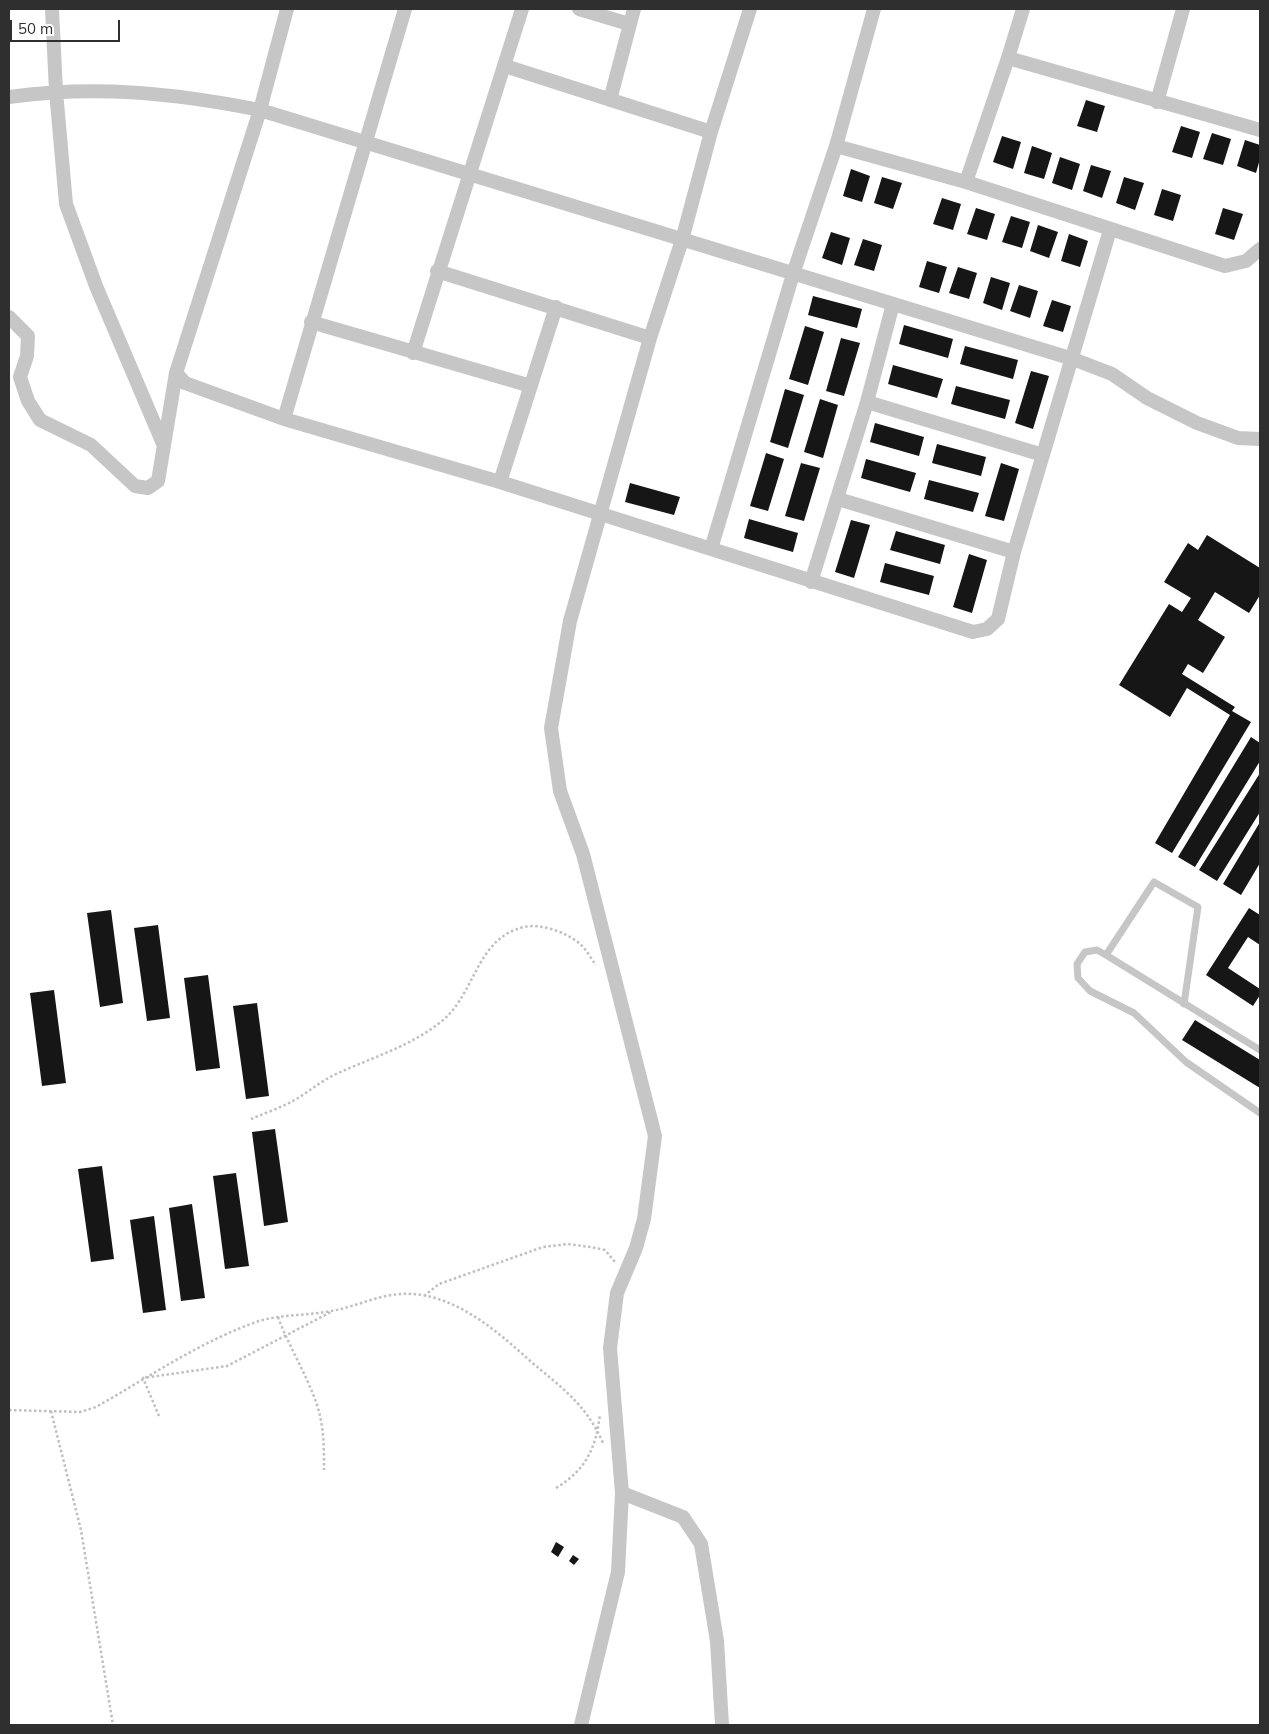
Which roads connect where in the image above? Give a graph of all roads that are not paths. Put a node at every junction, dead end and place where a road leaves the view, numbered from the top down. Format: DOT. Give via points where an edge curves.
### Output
graph roads {
  1 [pos="52,9"];
  2 [pos="287,9"];
  3 [pos="405,9"];
  4 [pos="522,9"];
  5 [pos="579,9"];
  6 [pos="634,9"];
  7 [pos="750,9"];
  8 [pos="874,9"];
  9 [pos="1023,9"];
  10 [pos="1183,9"];
  11 [pos="629,24"];
  12 [pos="1008,58"];
  13 [pos="505,66"];
  14 [pos="56,91"];
  15 [pos="9,97"];
  16 [pos="610,100"];
  17 [pos="1157,102"];
  18 [pos="260,110"];
  19 [pos="1260,130"];
  20 [pos="711,132"];
  21 [pos="365,142"];
  22 [pos="836,146"];
  23 [pos="469,174"];
  24 [pos="966,182"];
  25 [pos="1110,230"];
  26 [pos="682,240"];
  27 [pos="1260,249"];
  28 [pos="437,271"];
  29 [pos="793,274"];
  30 [pos="892,304"];
  31 [pos="556,307"];
  32 [pos="9,316"];
  33 [pos="311,322"];
  34 [pos="650,338"];
  35 [pos="413,353"];
  36 [pos="1073,360"];
  37 [pos="176,373"];
  38 [pos="531,386"];
  39 [pos="867,402"];
  40 [pos="284,419"];
  41 [pos="1260,439"];
  42 [pos="164,446"];
  43 [pos="1043,455"];
  44 [pos="500,482"];
  45 [pos="838,499"];
  46 [pos="600,515"];
  47 [pos="711,549"];
  48 [pos="1014,552"];
  49 [pos="811,582"];
  50 [pos="1106,956"];
  51 [pos="1184,1004"];
  52 [pos="1260,1050"];
  53 [pos="1260,1113"];
  54 [pos="622,1493"];
  55 [pos="581,1725"];
  56 [pos="722,1725"];
  1 -- 14 [label="street"];
  2 -- 18 [label="street"];
  3 -- 21 [label="street"];
  4 -- 13 [label="street"];
  5 -- 11 [label="street"];
  6 -- 11 [label="street"];
  7 -- 20 [label="street"];
  8 -- 22 [label="street"];
  9 -- 12 [label="street"];
  10 -- 17 [label="street"];
  11 -- 16 [label="street"];
  12 -- 17 [label="street"];
  12 -- 24 [label="street"];
  13 -- 16 [label="street"];
  13 -- 23 [label="street"];
  14 -- 15 [label="street"];
  14 -- 18 [label="street" via="142,92 205,99"];
  14 -- 42 [label="street" via="66,204 96,286"];
  16 -- 20 [label="street"];
  17 -- 19 [label="street"];
  18 -- 21 [label="street"];
  18 -- 37 [label="street"];
  20 -- 26 [label="street"];
  21 -- 23 [label="street"];
  21 -- 33 [label="street"];
  22 -- 24 [label="street"];
  22 -- 29 [label="street"];
  23 -- 26 [label="street"];
  23 -- 28 [label="street"];
  24 -- 25 [label="street"];
  25 -- 27 [label="street" via="1225,266 1246,262"];
  25 -- 36 [label="street"];
  26 -- 29 [label="street"];
  26 -- 34 [label="street"];
  28 -- 31 [label="street"];
  28 -- 35 [label="street"];
  29 -- 30 [label="street"];
  29 -- 47 [label="street"];
  30 -- 36 [label="street"];
  30 -- 39 [label="street"];
  31 -- 34 [label="street"];
  31 -- 38 [label="street"];
  32 -- 42 [label="street" via="28,336 28,356 20,377 28,401 40,420 91,445 135,486 148,488 158,481"];
  33 -- 35 [label="street"];
  33 -- 40 [label="street"];
  34 -- 46 [label="street"];
  35 -- 38 [label="street"];
  36 -- 41 [label="street" via="1112,374 1147,398 1197,423 1238,438"];
  36 -- 43 [label="street"];
  37 -- 40 [label="street" via="185,383"];
  37 -- 42 [label="street"];
  38 -- 44 [label="street"];
  39 -- 43 [label="street"];
  39 -- 45 [label="street"];
  40 -- 44 [label="street"];
  43 -- 48 [label="street"];
  44 -- 46 [label="street"];
  45 -- 48 [label="street"];
  45 -- 49 [label="street"];
  46 -- 47 [label="street"];
  46 -- 54 [label="street" via="570,621 551,728 560,791 583,854 655,1136 644,1219 617,1293 610,1348"];
  47 -- 49 [label="street"];
  48 -- 49 [label="street" via="998,619 987,629 973,632"];
  50 -- 51 [label="lane"];
  50 -- 51 [label="lane" via="1154,882 1198,907"];
  50 -- 53 [label="lane" via="1098,950 1085,952 1077,964 1078,978 1090,991 1134,1014 1186,1062"];
  51 -- 52 [label="lane"];
  54 -- 55 [label="street" via="618,1572"];
  54 -- 56 [label="street" via="683,1517 701,1544 717,1641"];
}
